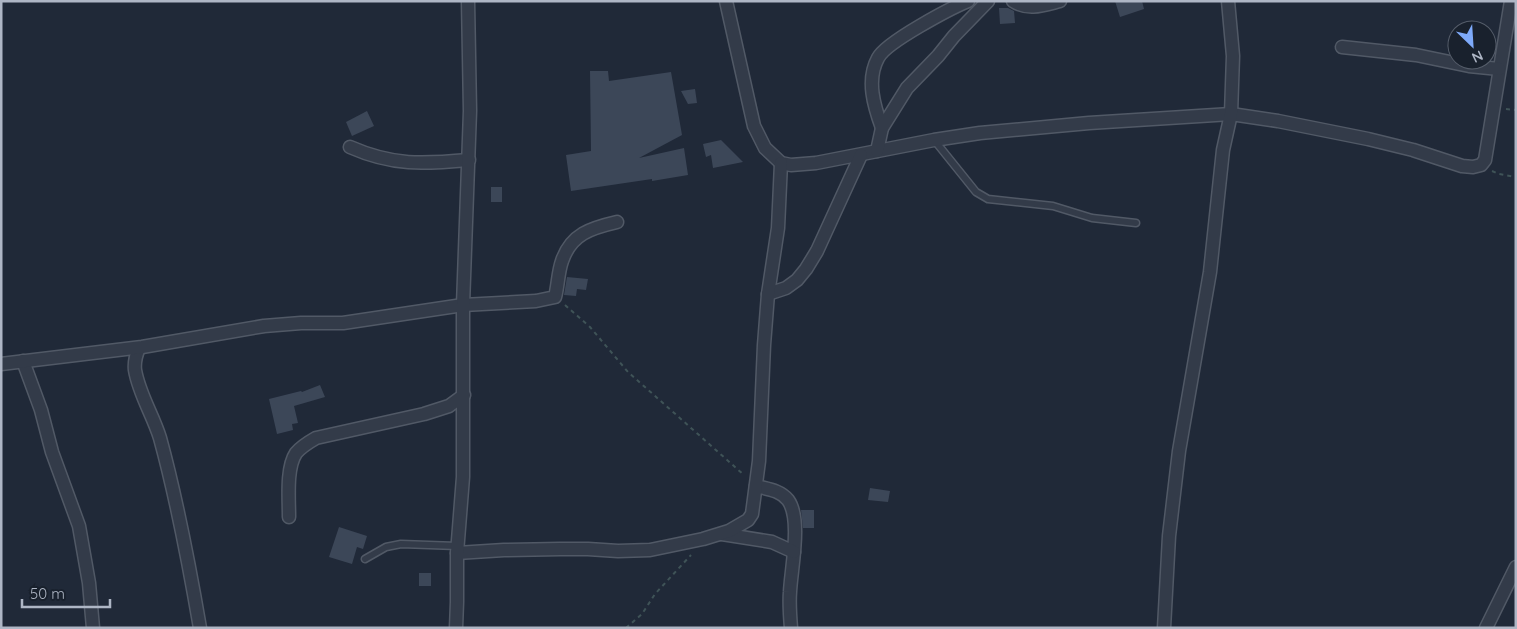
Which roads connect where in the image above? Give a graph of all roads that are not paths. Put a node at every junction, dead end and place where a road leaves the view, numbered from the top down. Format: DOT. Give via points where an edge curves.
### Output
graph roads {
  1 [pos="468,1"];
  2 [pos="726,1"];
  3 [pos="968,1"];
  4 [pos="988,1"];
  5 [pos="1013,1"];
  6 [pos="1060,1"];
  7 [pos="1228,1"];
  8 [pos="1511,1"];
  9 [pos="1342,47"];
  10 [pos="1499,68"];
  11 [pos="1231,114"];
  12 [pos="882,128"];
  13 [pos="934,140"];
  14 [pos="350,146"];
  15 [pos="877,151"];
  16 [pos="861,154"];
  17 [pos="469,160"];
  18 [pos="781,163"];
  19 [pos="617,222"];
  20 [pos="1136,223"];
  21 [pos="768,294"];
  22 [pos="463,305"];
  23 [pos="139,348"];
  24 [pos="23,361"];
  25 [pos="1,364"];
  26 [pos="464,395"];
  27 [pos="756,486"];
  28 [pos="289,517"];
  29 [pos="721,534"];
  30 [pos="457,549"];
  31 [pos="794,552"];
  32 [pos="365,558"];
  33 [pos="1516,567"];
  34 [pos="93,628"];
  35 [pos="200,628"];
  36 [pos="456,628"];
  37 [pos="790,628"];
  38 [pos="1164,628"];
  39 [pos="1486,628"];
  1 -- 17 [label="street"];
  2 -- 18 [label="street" via="754,126 764,148"];
  3 -- 12 [label="street" via="922,25 879,56 873,71 872,89"];
  4 -- 12 [label="street" via="907,88"];
  5 -- 6 [label="street" via="1024,7 1034,7"];
  7 -- 11 [label="street" via="1233,56"];
  8 -- 10 [label="street"];
  9 -- 10 [label="street"];
  10 -- 11 [label="street" via="1485,160 1473,168 1368,139 1278,120"];
  11 -- 13 [label="street" via="1030,128"];
  11 -- 38 [label="street" via="1223,150 1210,272 1179,451 1169,536"];
  12 -- 15 [label="street"];
  13 -- 15 [label="street"];
  13 -- 20 [label="lane" via="976,192 988,199 1053,206 1092,218"];
  14 -- 17 [label="street" via="367,154 406,163"];
  15 -- 16 [label="street"];
  16 -- 18 [label="street" via="816,163"];
  16 -- 21 [label="street" via="806,270 786,288"];
  17 -- 22 [label="street"];
  18 -- 21 [label="street" via="778,228"];
  19 -- 22 [label="street" via="595,227 571,243 562,262 555,297"];
  21 -- 27 [label="street"];
  22 -- 23 [label="street" via="343,323 301,322 264,326"];
  22 -- 26 [label="street"];
  23 -- 24 [label="street"];
  23 -- 35 [label="street" via="135,359 138,384 159,436 190,566"];
  24 -- 25 [label="street"];
  24 -- 34 [label="street" via="79,526"];
  26 -- 28 [label="street" via="449,406 424,414 316,438 307,443 296,453 291,467"];
  26 -- 30 [label="street" via="463,477"];
  27 -- 29 [label="street" via="752,514 748,520"];
  27 -- 31 [label="street" via="781,494 788,501 794,519"];
  29 -- 30 [label="street" via="650,550"];
  29 -- 31 [label="street" via="772,542"];
  30 -- 32 [label="lane" via="400,544"];
  30 -- 36 [label="street"];
  31 -- 37 [label="street"];
  33 -- 39 [label="street"];
}
